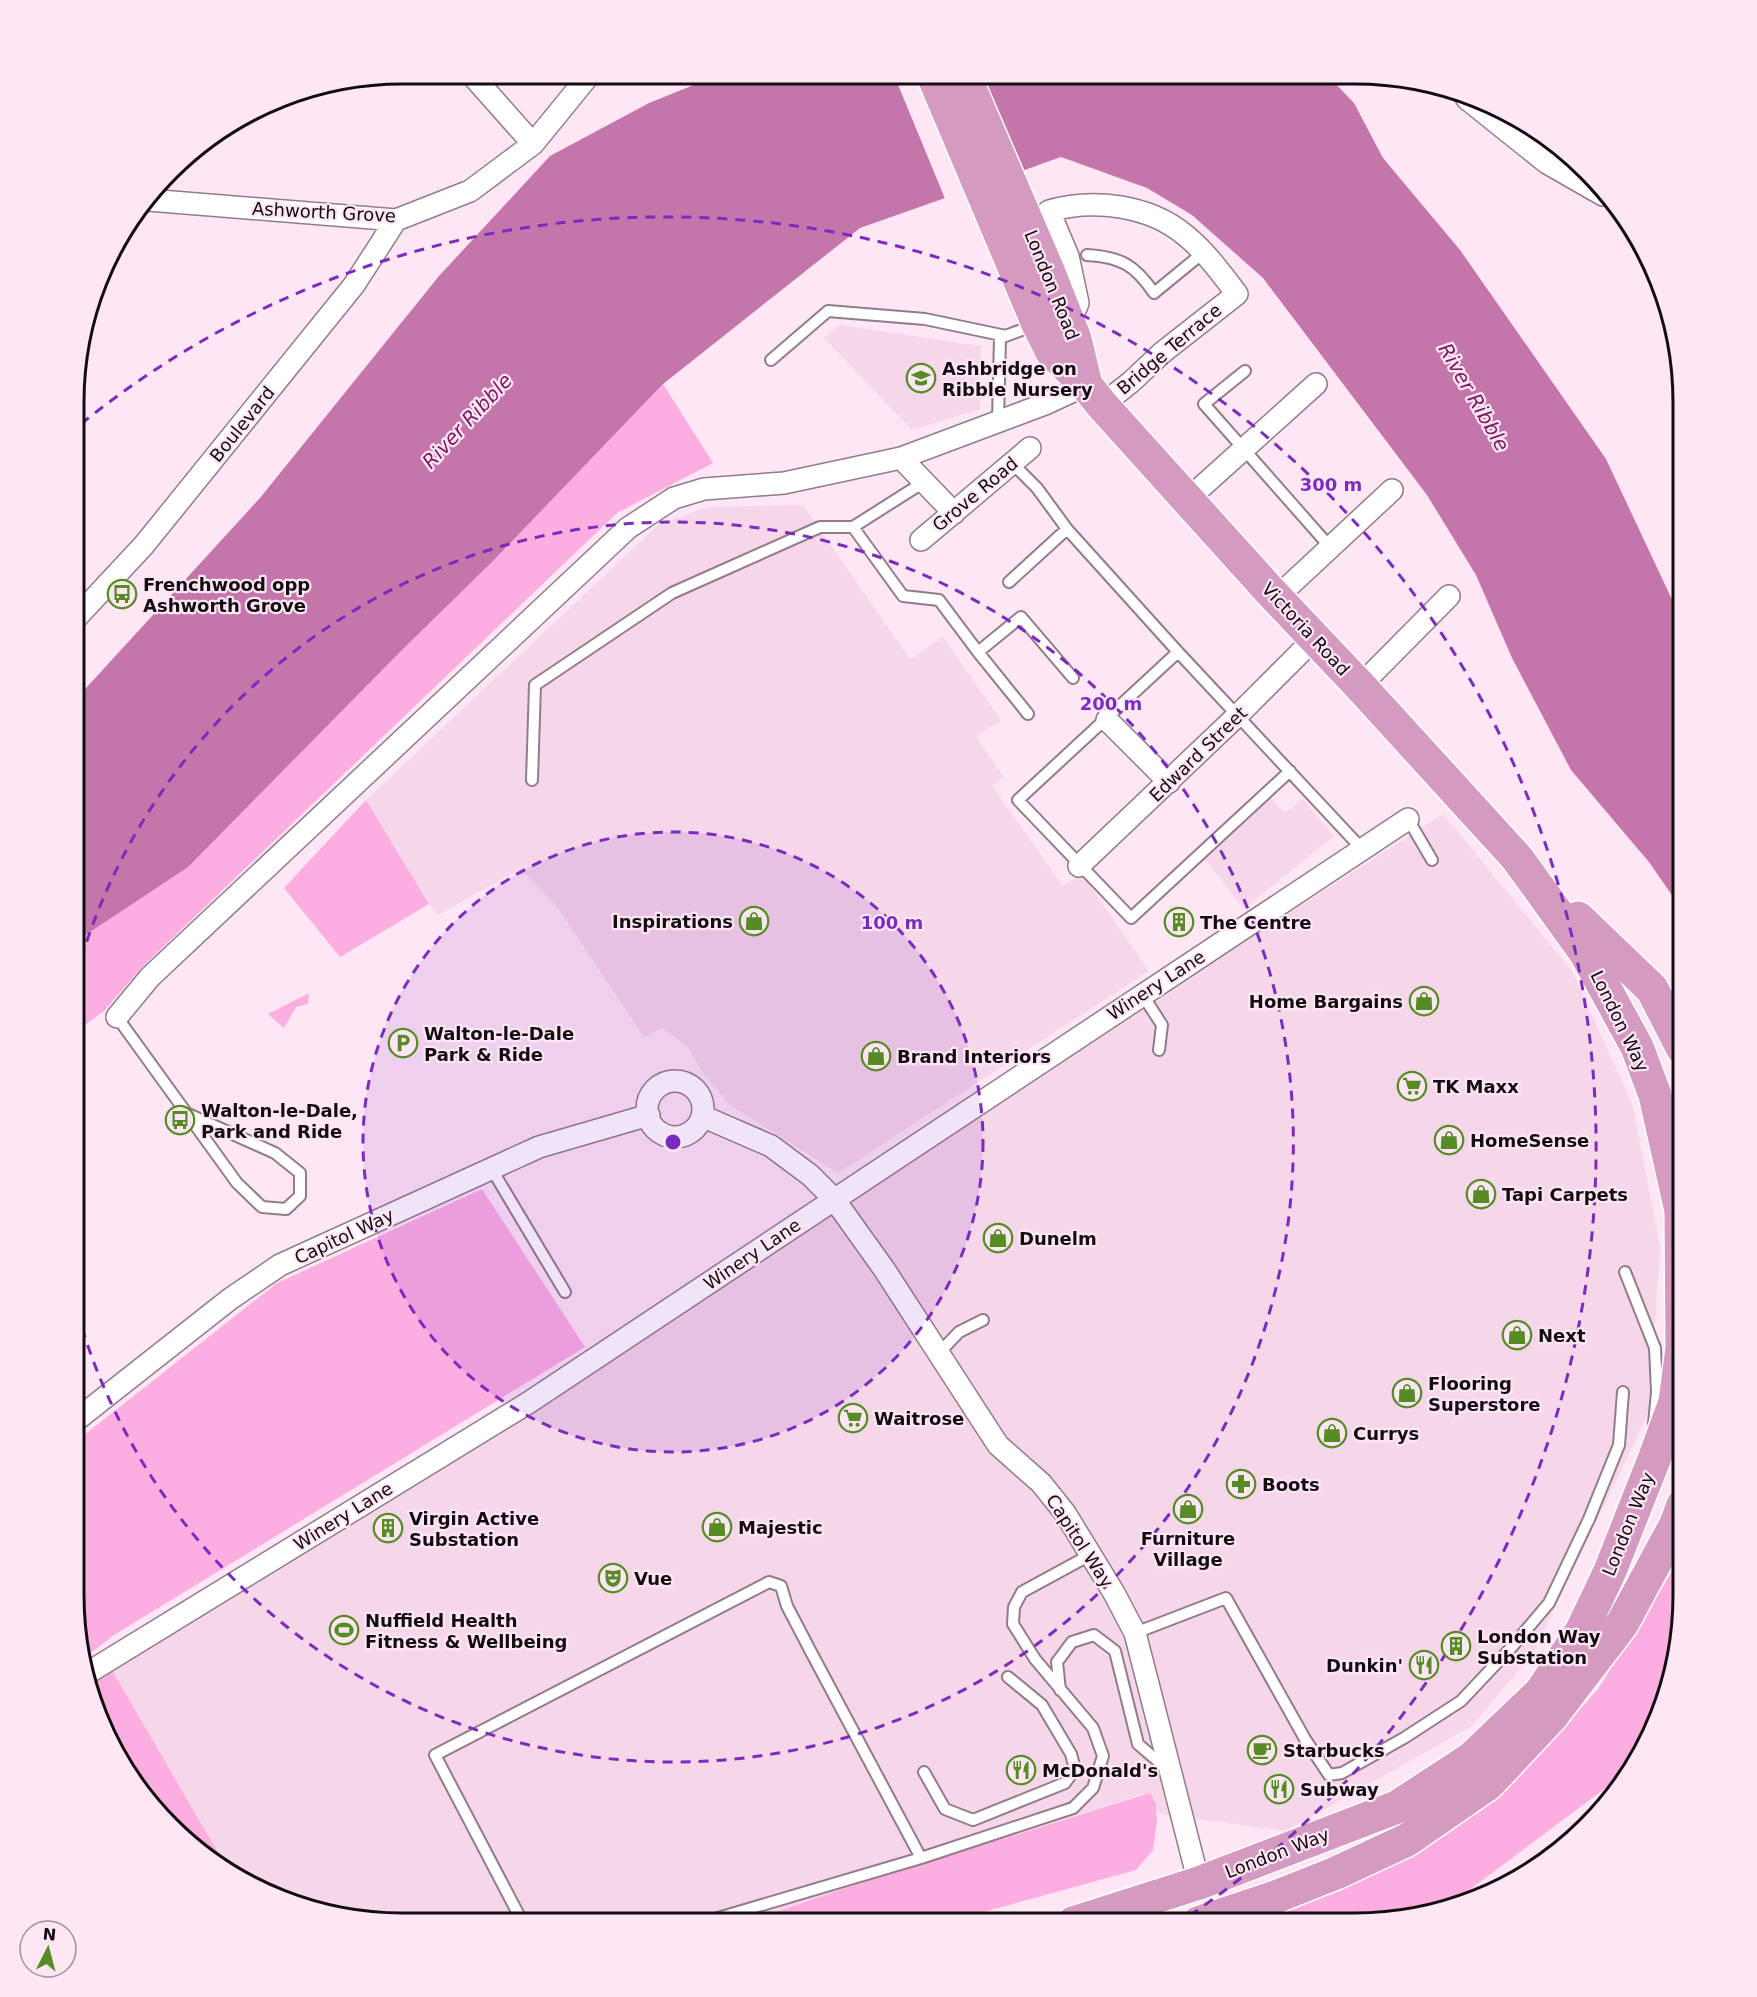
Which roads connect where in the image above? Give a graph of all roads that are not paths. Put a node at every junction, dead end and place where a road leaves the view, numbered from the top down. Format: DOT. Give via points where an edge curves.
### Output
graph roads {
  1 [pos="480,84"];
  2 [pos="582,84"];
  3 [pos="938,84"];
  4 [pos="966,84"];
  5 [pos="1480,109"];
  6 [pos="533,144"];
  7 [pos="994,184"];
  8 [pos="1590,187"];
  9 [pos="156,201"];
  10 [pos="396,220"];
  11 [pos="1204,252"];
  12 [pos="1087,255"];
  13 [pos="1053,325"];
  14 [pos="1006,336"];
  15 [pos="771,360"];
  16 [pos="1245,371"];
  17 [pos="1316,384"];
  18 [pos="1094,395"];
  19 [pos="998,422"];
  20 [pos="1030,448"];
  21 [pos="1244,450"];
  22 [pos="901,458"];
  23 [pos="1012,463"];
  24 [pos="924,482"];
  25 [pos="1392,490"];
  26 [pos="1187,500"];
  27 [pos="954,513"];
  28 [pos="853,527"];
  29 [pos="1067,529"];
  30 [pos="921,540"];
  31 [pos="1330,547"];
  32 [pos="1009,582"];
  33 [pos="1449,596"];
  34 [pos="1276,598"];
  35 [pos="84,609"];
  36 [pos="1314,639"];
  37 [pos="978,652"];
  38 [pos="1178,652"];
  39 [pos="1073,678"];
  40 [pos="1359,686"];
  41 [pos="1028,714"];
  42 [pos="1238,715"];
  43 [pos="1107,720"];
  44 [pos="1290,771"];
  45 [pos="532,780"];
  46 [pos="1169,782"];
  47 [pos="1408,819"];
  48 [pos="1363,850"];
  49 [pos="1432,860"];
  50 [pos="1079,866"];
  51 [pos="1528,872"];
  52 [pos="1142,994"];
  53 [pos="117,1017"];
  54 [pos="1673,1030"];
  55 [pos="1159,1050"];
  56 [pos="188,1114"];
  57 [pos="649,1115"];
  58 [pos="702,1116"];
  59 [pos="491,1168"];
  60 [pos="1673,1175"];
  61 [pos="834,1199"];
  62 [pos="1625,1272"];
  63 [pos="565,1292"];
  64 [pos="984,1320"];
  65 [pos="939,1353"];
  66 [pos="1623,1392"];
  67 [pos="1673,1408"];
  68 [pos="84,1414"];
  69 [pos="1655,1457"];
  70 [pos="1673,1530"];
  71 [pos="1090,1555"];
  72 [pos="1135,1633"];
  73 [pos="95,1669"];
  74 [pos="1008,1677"];
  75 [pos="1060,1690"];
  76 [pos="924,1772"];
  77 [pos="1172,1774"];
  78 [pos="921,1858"];
  79 [pos="1199,1883"];
  80 [pos="518,1913"];
  81 [pos="735,1913"];
  82 [pos="1104,1913"];
  83 [pos="1201,1913"];
  84 [pos="1229,1913"];
  1 -- 6 [label="street"];
  2 -- 6 [label="street, Ashworth Grove"];
  3 -- 7 [label="highway"];
  4 -- 7 [label="highway"];
  5 -- 8 [label="street" via="1547,163"];
  6 -- 10 [label="street, Ashworth Grove" via="470,191"];
  7 -- 13 [label="highway, London Road"];
  9 -- 10 [label="street, Ashworth Grove"];
  10 -- 35 [label="street, Boulevard" via="354,285 144,545"];
  11 -- 12 [label="lane" via="1154,293 1143,276 1124,261"];
  11 -- 13 [label="street" via="1170,224 1136,211 1098,205 1049,211 1068,256 1078,303"];
  11 -- 18 [label="street, Bridge Terrace" via="1237,294 1131,382"];
  13 -- 14 [label="lane"];
  13 -- 18 [label="highway, London Road" via="1052,352"];
  14 -- 15 [label="lane" via="926,319 828,311"];
  14 -- 19 [label="lane" via="999,338"];
  16 -- 21 [label="lane" via="1204,404"];
  17 -- 21 [label="street"];
  18 -- 19 [label="street, Bridge Terrace" via="1046,404"];
  18 -- 26 [label="highway, Victoria Road"];
  19 -- 22 [label="street, Bridge Terrace"];
  20 -- 23 [label="street, Grove Road"];
  21 -- 26 [label="street"];
  21 -- 31 [label="lane"];
  22 -- 24 [label="street"];
  22 -- 53 [label="street, Bridge Terrace" via="784,483 704,489 674,498 628,528 150,977"];
  23 -- 27 [label="street, Grove Road"];
  23 -- 29 [label="lane" via="1037,488"];
  24 -- 27 [label="street"];
  24 -- 28 [label="lane"];
  25 -- 31 [label="street"];
  26 -- 34 [label="highway, Victoria Road"];
  27 -- 30 [label="street, Grove Road"];
  28 -- 37 [label="lane" via="903,596 939,600"];
  28 -- 45 [label="lane" via="820,527 672,593 536,686"];
  29 -- 32 [label="lane"];
  29 -- 38 [label="lane"];
  31 -- 34 [label="street"];
  33 -- 40 [label="street"];
  34 -- 36 [label="highway, Victoria Road"];
  36 -- 40 [label="highway, Victoria Road"];
  36 -- 42 [label="street, Edward Street"];
  37 -- 39 [label="lane" via="1021,617"];
  37 -- 41 [label="lane"];
  38 -- 42 [label="lane"];
  38 -- 43 [label="lane"];
  40 -- 51 [label="highway, Victoria Road"];
  42 -- 44 [label="lane"];
  42 -- 46 [label="street, Edward Street"];
  43 -- 46 [label="street"];
  43 -- 50 [label="lane" via="1018,800"];
  44 -- 48 [label="lane"];
  44 -- 50 [label="lane" via="1131,918"];
  46 -- 50 [label="street, Edward Street"];
  47 -- 48 [label="street, Winery Lane"];
  47 -- 49 [label="lane"];
  48 -- 52 [label="street, Winery Lane"];
  51 -- 54 [label="highway, London Way" via="1652,989"];
  51 -- 60 [label="highway, London Way" via="1585,952 1637,1047 1655,1095"];
  52 -- 55 [label="lane" via="1162,1025"];
  52 -- 61 [label="street, Winery Lane"];
  53 -- 56 [label="lane"];
  56 -- 56 [label="lane" via="275,1152 300,1173 300,1196 286,1209 262,1207 237,1183"];
  57 -- 58 [label="street" via="658,1130 673,1136 693,1130"];
  57 -- 58 [label="street" via="654,1092 662,1085 678,1081 700,1095"];
  57 -- 59 [label="street, Capitol Way" via="539,1147"];
  58 -- 61 [label="street, Capitol Way" via="771,1146"];
  59 -- 63 [label="lane"];
  59 -- 68 [label="street, Capitol Way" via="280,1266 230,1299"];
  61 -- 65 [label="street, Capitol Way"];
  61 -- 73 [label="street, Winery Lane" via="528,1403"];
  62 -- 69 [label="lane" via="1655,1348"];
  64 -- 65 [label="lane" via="959,1332"];
  65 -- 71 [label="street, Capitol Way" via="998,1445 1041,1483"];
  66 -- 72 [label="lane" via="1619,1445 1590,1519 1549,1603 1461,1701 1342,1773 1329,1775 1305,1739 1226,1598"];
  67 -- 69 [label="highway, London Way"];
  69 -- 79 [label="highway, London Way" via="1581,1632 1541,1692 1472,1758 1396,1806"];
  70 -- 84 [label="highway, London Way" via="1622,1624 1551,1717 1488,1784 1407,1840 1326,1877"];
  71 -- 72 [label="street, Capitol Way"];
  71 -- 75 [label="lane" via="1022,1592 1014,1607 1013,1624"];
  72 -- 77 [label="street, Capitol Way"];
  74 -- 76 [label="lane" via="1042,1705 1071,1754 1075,1769 1065,1784 973,1820 945,1809"];
  75 -- 77 [label="lane" via="1057,1662 1072,1642 1094,1635 1115,1651 1138,1744"];
  75 -- 78 [label="lane" via="1093,1728 1103,1756 1093,1788 1073,1808"];
  77 -- 79 [label="street, Capitol Way"];
  78 -- 80 [label="lane" via="787,1606 781,1586 770,1582 435,1755"];
  78 -- 81 [label="lane"];
  79 -- 82 [label="highway, London Way"];
  79 -- 83 [label="highway"];
}
